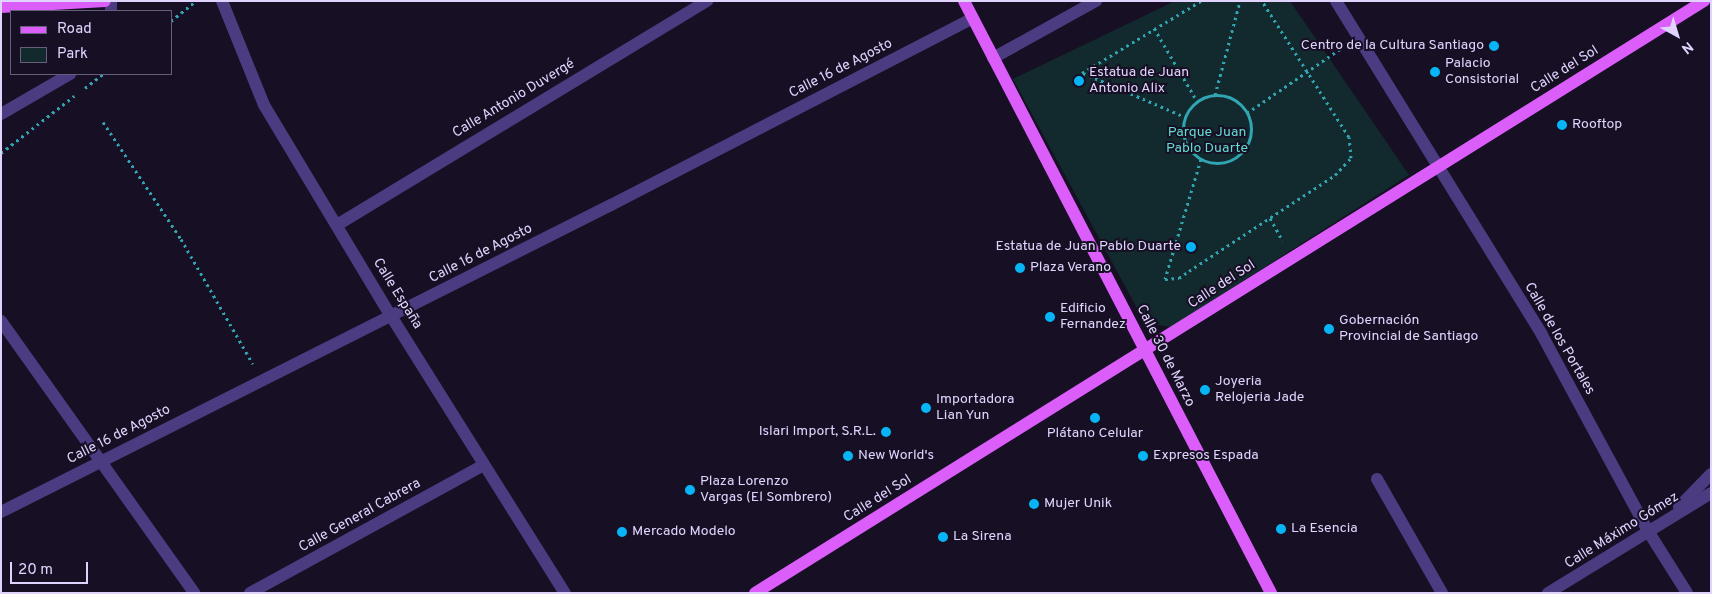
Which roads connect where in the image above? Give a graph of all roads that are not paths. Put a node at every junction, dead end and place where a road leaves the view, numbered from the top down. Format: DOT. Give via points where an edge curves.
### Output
graph roads {
  1 [pos="105,1"];
  2 [pos="222,1"];
  3 [pos="707,1"];
  4 [pos="964,1"];
  5 [pos="1096,1"];
  6 [pos="1336,1"];
  7 [pos="1704,1"];
  8 [pos="1,7"];
  9 [pos="972,18"];
  10 [pos="993,58"];
  11 [pos="68,75"];
  12 [pos="1,114"];
  13 [pos="1436,167"];
  14 [pos="337,225"];
  15 [pos="391,316"];
  16 [pos="1,321"];
  17 [pos="1146,352"];
  18 [pos="101,460"];
  19 [pos="484,465"];
  20 [pos="1711,474"];
  21 [pos="1377,479"];
  22 [pos="1711,493"];
  23 [pos="1,512"];
  24 [pos="1667,519"];
  25 [pos="1648,531"];
  26 [pos="1565,589"];
  27 [pos="194,593"];
  28 [pos="250,593"];
  29 [pos="565,593"];
  30 [pos="754,593"];
  31 [pos="1271,593"];
  32 [pos="1442,593"];
  33 [pos="1548,593"];
  34 [pos="1687,593"];
  1 -- 8 [label="main road"];
  2 -- 14 [label="street, Calle España" via="264,105"];
  3 -- 14 [label="street, Calle Antonio Duvergé"];
  4 -- 9 [label="main road, Calle 30 de Marzo"];
  5 -- 10 [label="street"];
  6 -- 13 [label="street, Calle de los Portales"];
  7 -- 13 [label="main road, Calle del Sol"];
  9 -- 10 [label="main road, Calle 30 de Marzo"];
  9 -- 15 [label="street, Calle 16 de Agosto"];
  10 -- 17 [label="main road, Calle 30 de Marzo"];
  11 -- 12 [label="street"];
  13 -- 17 [label="main road, Calle del Sol"];
  13 -- 25 [label="street, Calle de los Portales" via="1542,335"];
  14 -- 15 [label="street, Calle España"];
  15 -- 18 [label="street, Calle 16 de Agosto"];
  15 -- 19 [label="street, Calle España" via="441,391"];
  16 -- 18 [label="street"];
  17 -- 30 [label="main road, Calle del Sol"];
  17 -- 31 [label="main road, Calle 30 de Marzo"];
  18 -- 23 [label="street, Calle 16 de Agosto"];
  18 -- 27 [label="street"];
  19 -- 28 [label="street, Calle General Cabrera"];
  19 -- 29 [label="street, Calle España"];
  20 -- 24 [label="street"];
  21 -- 32 [label="street"];
  22 -- 24 [label="street, Calle Máximo Gómez"];
  24 -- 25 [label="street, Calle Máximo Gómez"];
  25 -- 26 [label="street, Calle Máximo Gómez"];
  25 -- 34 [label="street, Calle de los Portales"];
  26 -- 33 [label="street, Calle Máximo Gómez"];
}
